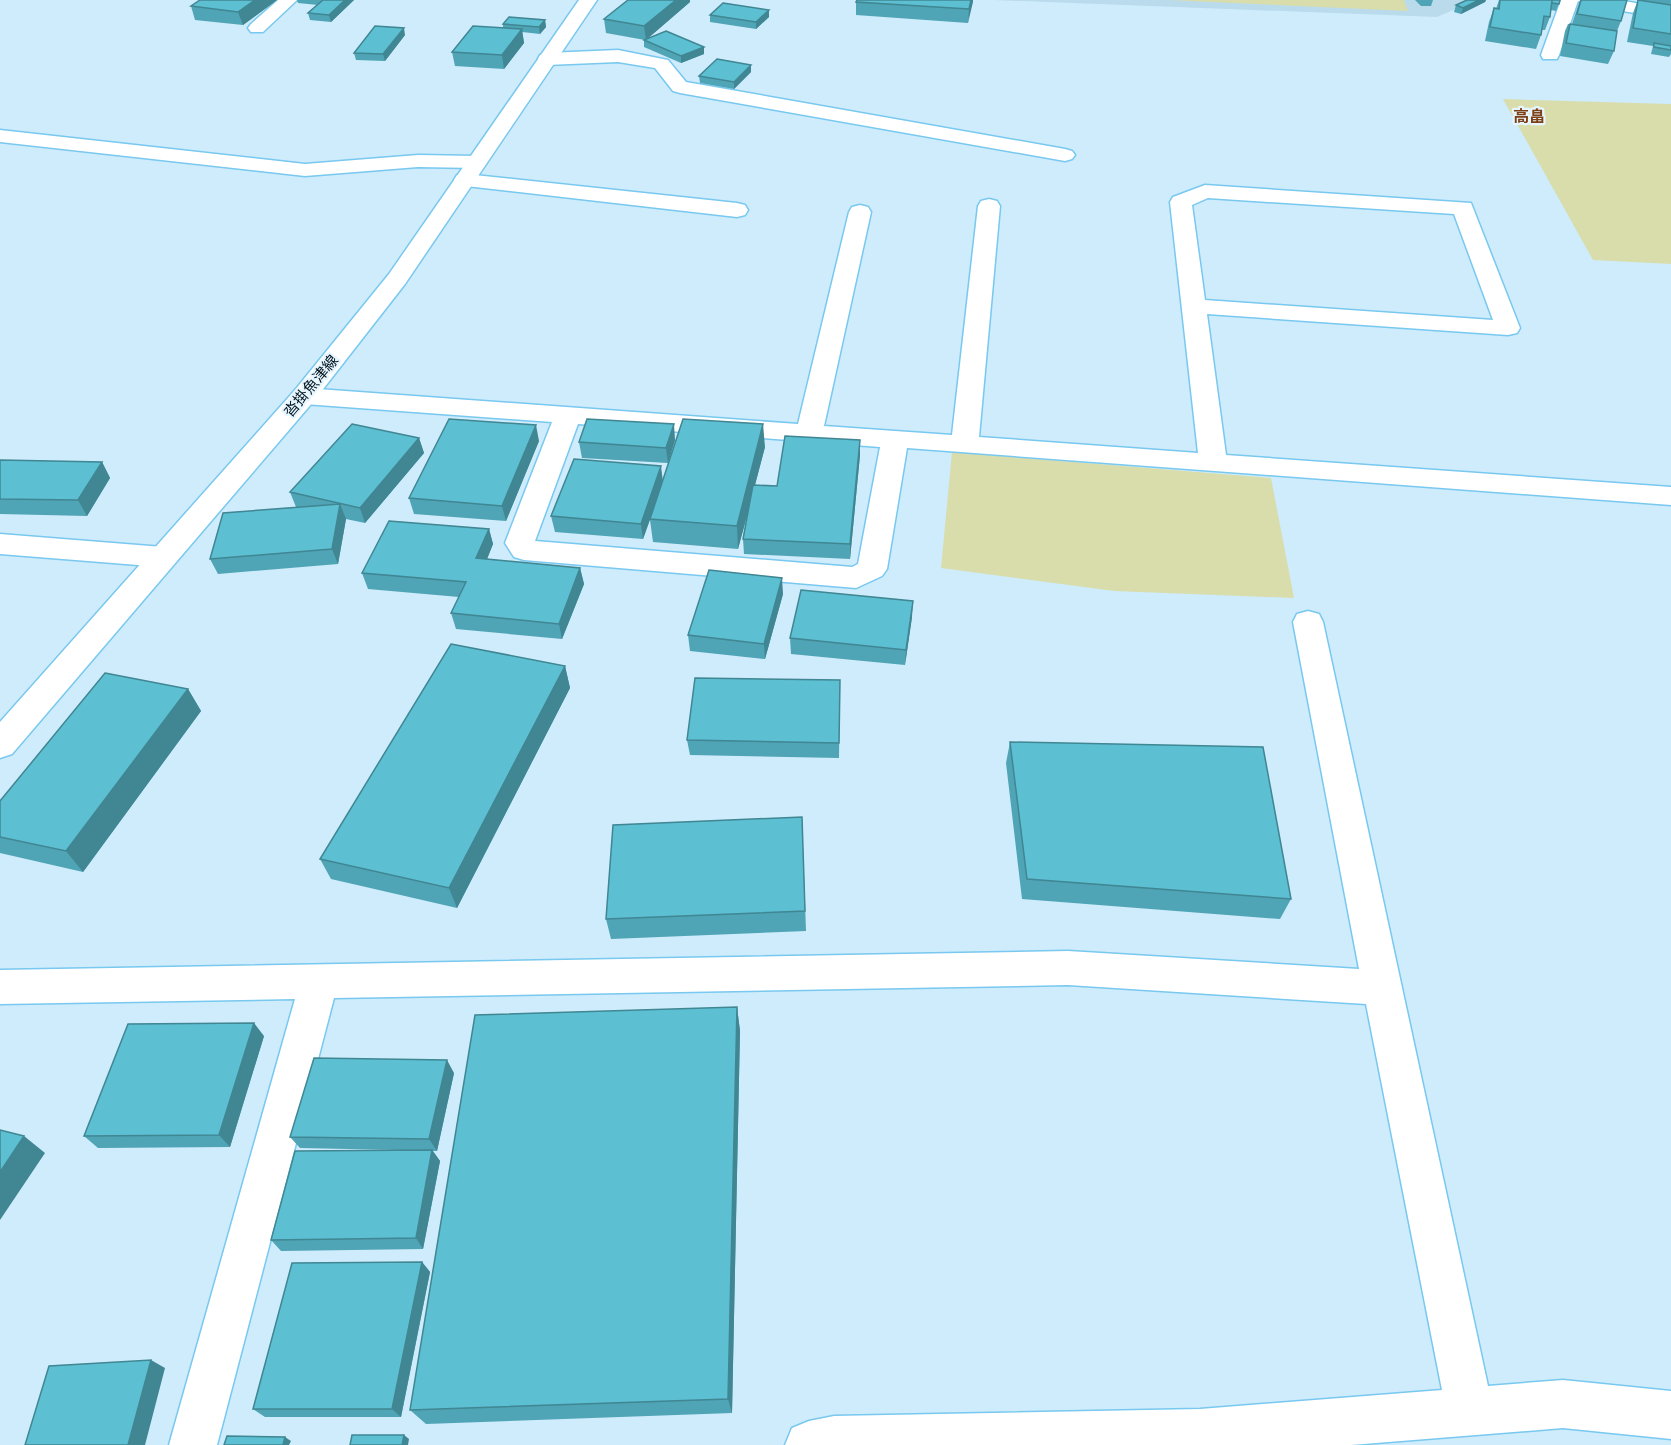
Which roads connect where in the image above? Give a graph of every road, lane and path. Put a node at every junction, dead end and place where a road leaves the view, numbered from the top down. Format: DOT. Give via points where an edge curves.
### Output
graph roads {
  1 [pos="288,0"];
  2 [pos="588,0"];
  3 [pos="1570,0"];
  4 [pos="1586,0"];
  5 [pos="1671,14"];
  6 [pos="257,28"];
  7 [pos="1550,55"];
  8 [pos="547,59"];
  9 [pos="0,136"];
  10 [pos="1065,155"];
  11 [pos="471,171"];
  12 [pos="989,206"];
  13 [pos="737,210"];
  14 [pos="860,212"];
  15 [pos="1194,306"];
  16 [pos="304,396"];
  17 [pos="567,415"];
  18 [pos="809,432"];
  19 [pos="896,438"];
  20 [pos="965,443"];
  21 [pos="1213,461"];
  22 [pos="1671,496"];
  23 [pos="0,544"];
  24 [pos="163,557"];
  25 [pos="1308,622"];
  26 [pos="0,745"];
  27 [pos="319,981"];
  28 [pos="0,987"];
  29 [pos="1382,988"];
  30 [pos="1470,1411"];
  31 [pos="1671,1415"];
  32 [pos="193,1445"];
  33 [pos="809,1445"];
  1 -- 6 [label="street"];
  2 -- 8 [label="street, 沓掛魚津線"];
  3 -- 7 [label="street"];
  4 -- 5 [label="street"];
  8 -- 10 [label="street" via="618,56 661,64 681,87"];
  8 -- 11 [label="street, 沓掛魚津線"];
  9 -- 11 [label="street" via="305,170 418,161"];
  11 -- 13 [label="street"];
  11 -- 16 [label="street, 沓掛魚津線" via="397,279"];
  12 -- 20 [label="street"];
  14 -- 18 [label="street"];
  15 -- 15 [label="street" via="1181,202 1205,191 1463,208 1508,328"];
  15 -- 21 [label="street"];
  16 -- 17 [label="street"];
  16 -- 24 [label="street, 沓掛魚津線"];
  17 -- 18 [label="street"];
  17 -- 19 [label="street" via="520,543 524,550 856,578 872,569"];
  18 -- 19 [label="street"];
  19 -- 20 [label="street"];
  20 -- 21 [label="street"];
  21 -- 22 [label="street"];
  23 -- 24 [label="street"];
  24 -- 26 [label="street, 沓掛魚津線"];
  25 -- 29 [label="street"];
  27 -- 28 [label="street"];
  27 -- 29 [label="street" via="1068,968"];
  27 -- 32 [label="street"];
  29 -- 30 [label="street"];
  30 -- 31 [label="street" via="1563,1404"];
  30 -- 33 [label="street" via="1200,1433 834,1440"];
}
